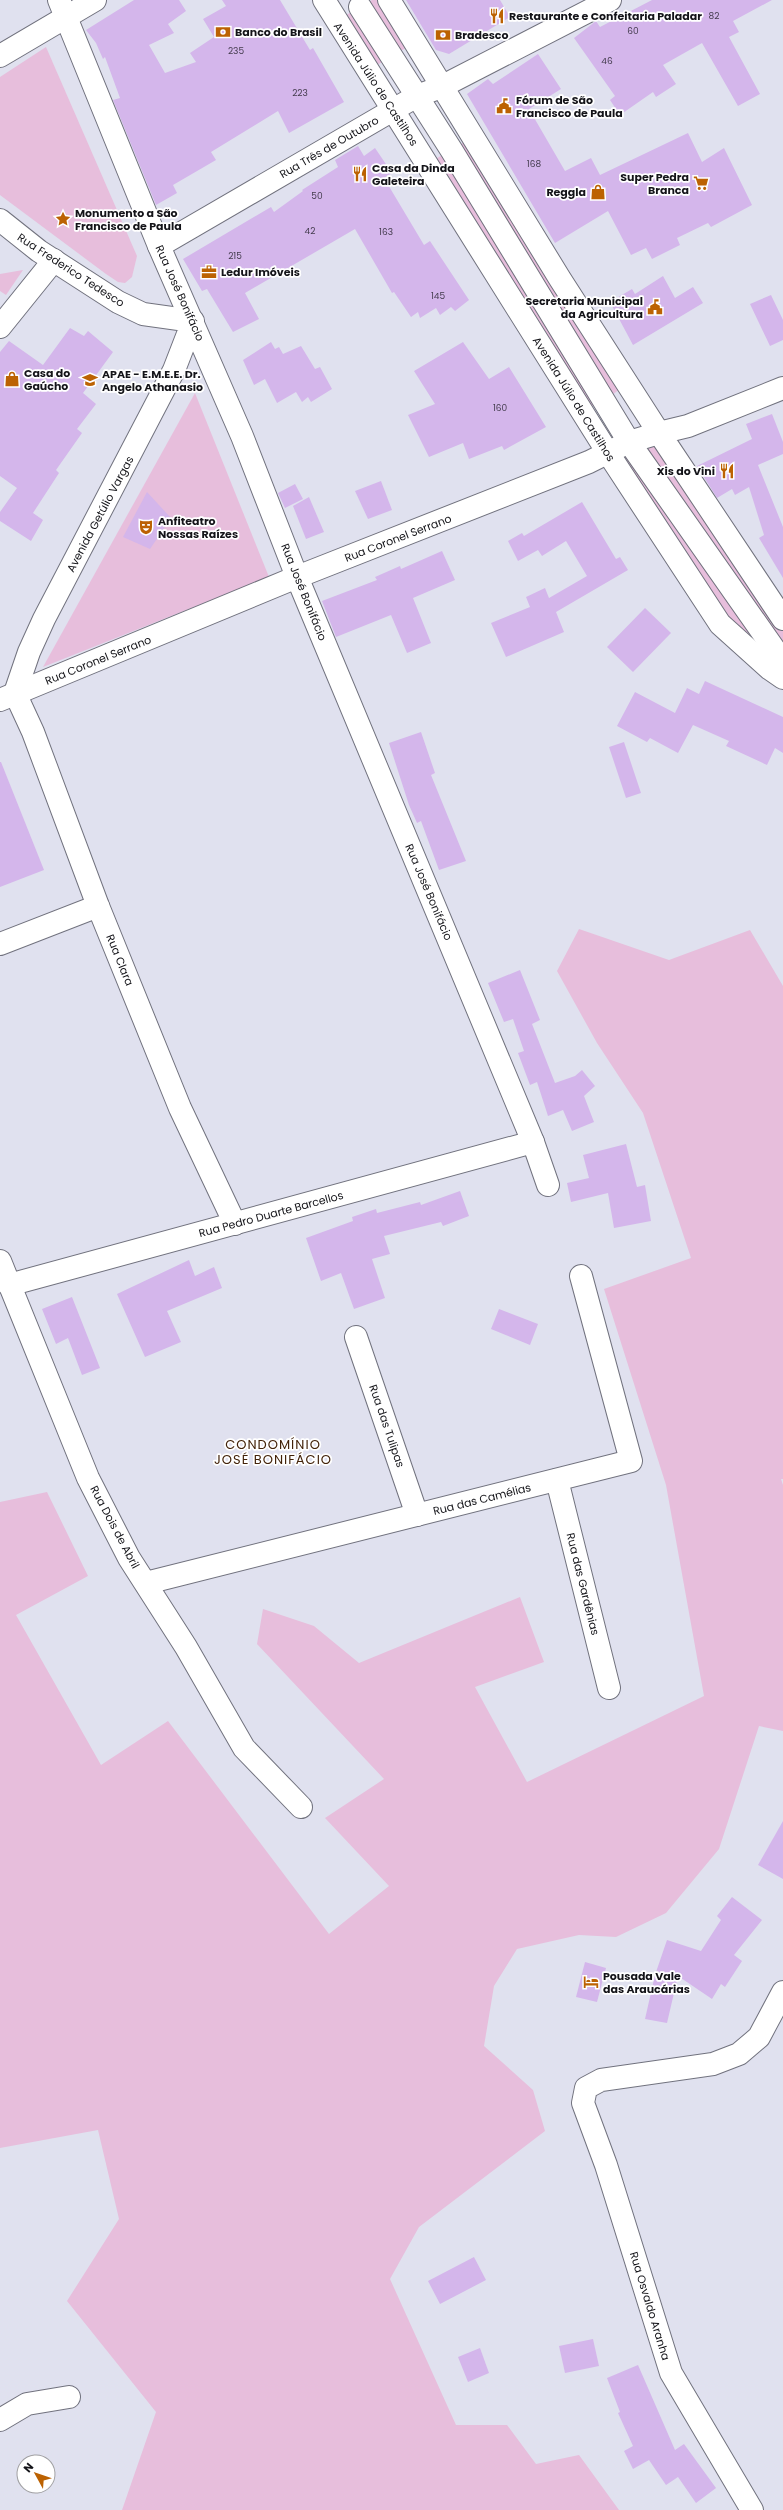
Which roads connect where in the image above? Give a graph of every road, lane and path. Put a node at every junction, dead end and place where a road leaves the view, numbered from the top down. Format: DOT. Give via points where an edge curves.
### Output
graph roads {
  1 [pos="95,0"];
  2 [pos="324,0"];
  3 [pos="389,0"];
  4 [pos="610,0"];
  5 [pos="366,4"];
  6 [pos="63,9"];
  7 [pos="336,21"];
  8 [pos="414,42"];
  9 [pos="391,55"];
  10 [pos="0,56"];
  11 [pos="367,71"];
  12 [pos="441,86"];
  13 [pos="417,96"];
  14 [pos="393,110"];
  15 [pos="474,137"];
  16 [pos="452,151"];
  17 [pos="427,164"];
  18 [pos="0,220"];
  19 [pos="159,246"];
  20 [pos="54,260"];
  21 [pos="193,321"];
  22 [pos="0,327"];
  23 [pos="628,383"];
  24 [pos="783,388"];
  25 [pos="604,401"];
  26 [pos="581,411"];
  27 [pos="659,433"];
  28 [pos="629,442"];
  29 [pos="608,452"];
  30 [pos="298,577"];
  31 [pos="783,619"];
  32 [pos="779,665"];
  33 [pos="7,696"];
  34 [pos="98,906"];
  35 [pos="0,944"];
  36 [pos="533,1142"];
  37 [pos="548,1185"];
  38 [pos="235,1224"];
  39 [pos="0,1261"];
  40 [pos="581,1276"];
  41 [pos="9,1285"];
  42 [pos="356,1337"];
  43 [pos="557,1480"];
  44 [pos="417,1515"];
  45 [pos="146,1582"];
  46 [pos="609,1688"];
  47 [pos="301,1807"];
  48 [pos="783,1992"];
  49 [pos="69,2397"];
  50 [pos="0,2420"];
  51 [pos="752,2510"];
  1 -- 6 [label="street"];
  2 -- 7 [label="street, Avenida Júlio de Castilhos"];
  3 -- 8 [label="street"];
  4 -- 12 [label="street, Rua Três de Outubro"];
  5 -- 7 [label="street"];
  5 -- 9 [label="street"];
  6 -- 10 [label="street"];
  6 -- 19 [label="street, Rua José Bonifácio"];
  7 -- 11 [label="street, Avenida Júlio de Castilhos"];
  8 -- 9 [label="street"];
  8 -- 12 [label="street"];
  9 -- 11 [label="street"];
  9 -- 13 [label="street"];
  11 -- 14 [label="street, Avenida Júlio de Castilhos"];
  12 -- 13 [label="street, Rua Três de Outubro"];
  12 -- 15 [label="street"];
  13 -- 14 [label="street, Rua Três de Outubro"];
  13 -- 16 [label="street"];
  14 -- 17 [label="street, Avenida Júlio de Castilhos"];
  14 -- 19 [label="street, Rua Três de Outubro"];
  15 -- 16 [label="street"];
  15 -- 23 [label="street" via="560,279"];
  16 -- 17 [label="street"];
  16 -- 25 [label="street"];
  17 -- 26 [label="street, Avenida Júlio de Castilhos"];
  18 -- 20 [label="street, Rua Frederico Tedesco"];
  19 -- 21 [label="street, Rua José Bonifácio"];
  20 -- 21 [label="street, Rua Frederico Tedesco" via="118,302 143,314"];
  20 -- 22 [label="street"];
  21 -- 30 [label="street, Rua José Bonifácio"];
  21 -- 33 [label="street, Avenida Getúlio Vargas" via="174,370 44,619"];
  23 -- 25 [label="street"];
  23 -- 27 [label="street"];
  24 -- 27 [label="street, Rua Coronel Serrano" via="688,426"];
  25 -- 26 [label="street"];
  25 -- 28 [label="street"];
  26 -- 29 [label="street, Avenida Júlio de Castilhos"];
  27 -- 28 [label="street, Rua Coronel Serrano"];
  27 -- 31 [label="street"];
  28 -- 29 [label="street, Rua Coronel Serrano"];
  28 -- 32 [label="street"];
  29 -- 30 [label="street, Rua Coronel Serrano" via="589,462"];
  29 -- 32 [label="street, Avenida Júlio de Castilhos" via="720,624"];
  30 -- 33 [label="street, Rua Coronel Serrano" via="130,648"];
  30 -- 36 [label="street, Rua José Bonifácio"];
  33 -- 34 [label="street, Rua Clara" via="33,732"];
  34 -- 35 [label="street"];
  34 -- 38 [label="street, Rua Clara" via="180,1108"];
  36 -- 37 [label="street, Rua José Bonifácio"];
  36 -- 38 [label="street, Rua Pedro Duarte Barcellos"];
  38 -- 41 [label="street, Rua Pedro Duarte Barcellos"];
  39 -- 41 [label="street, Rua Dois de Abril"];
  40 -- 43 [label="street, Rua das Camélias" via="631,1461"];
  41 -- 45 [label="street, Rua Dois de Abril" via="88,1478 129,1558"];
  42 -- 44 [label="street, Rua das Tulipas"];
  43 -- 44 [label="street, Rua das Camélias"];
  43 -- 46 [label="street, Rua das Gardênias"];
  44 -- 45 [label="street, Rua das Camélias"];
  45 -- 47 [label="street, Rua Dois de Abril" via="244,1748"];
  48 -- 51 [label="street, Rua Osvaldo Aranha" via="759,2036 739,2054 713,2064 600,2080 586,2088 583,2103 606,2165 671,2373"];
  49 -- 50 [label="street" via="27,2404"];
}
